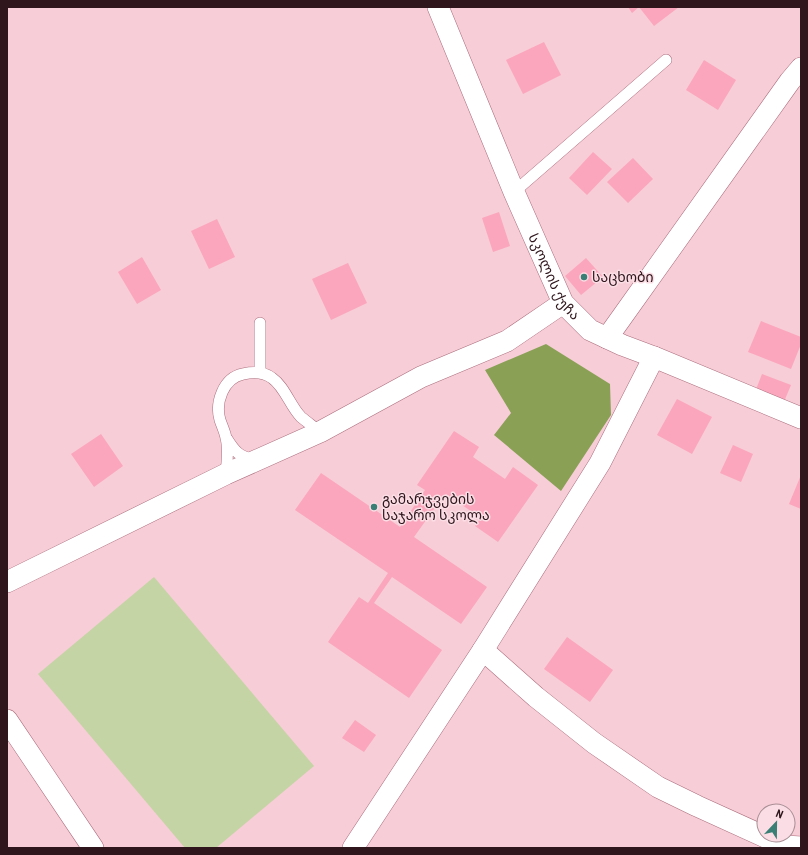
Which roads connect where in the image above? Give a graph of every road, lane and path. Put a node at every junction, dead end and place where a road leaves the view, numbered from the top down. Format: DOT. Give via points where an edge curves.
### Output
graph roads {
  1 [pos="438,7"];
  2 [pos="666,60"];
  3 [pos="801,68"];
  4 [pos="514,192"];
  5 [pos="563,303"];
  6 [pos="260,322"];
  7 [pos="606,338"];
  8 [pos="654,357"];
  9 [pos="260,373"];
  10 [pos="801,418"];
  11 [pos="320,432"];
  12 [pos="226,438"];
  13 [pos="256,461"];
  14 [pos="226,474"];
  15 [pos="7,582"];
  16 [pos="483,650"];
  17 [pos="7,720"];
  18 [pos="801,847"];
  19 [pos="93,848"];
  20 [pos="353,848"];
  1 -- 4 [label="street, სკოლის ქუჩა"];
  2 -- 4 [label="lane"];
  3 -- 7 [label="street"];
  4 -- 5 [label="street, სკოლის ქუჩა"];
  5 -- 7 [label="street, სკოლის ქუჩა" via="590,330"];
  5 -- 11 [label="street" via="507,342 421,377"];
  6 -- 9 [label="lane"];
  7 -- 8 [label="street, სკოლის ქუჩა"];
  8 -- 10 [label="street, სკოლის ქუჩა"];
  8 -- 16 [label="street" via="600,463"];
  9 -- 11 [label="lane" via="272,378 301,417"];
  9 -- 12 [label="lane" via="238,375 221,392 218,410"];
  11 -- 13 [label="street"];
  12 -- 13 [label="lane" via="234,450 244,458"];
  12 -- 14 [label="lane"];
  13 -- 14 [label="street"];
  14 -- 15 [label="street"];
  16 -- 18 [label="street" via="594,743 658,787 785,846"];
  16 -- 20 [label="street"];
  17 -- 19 [label="street"];
}
